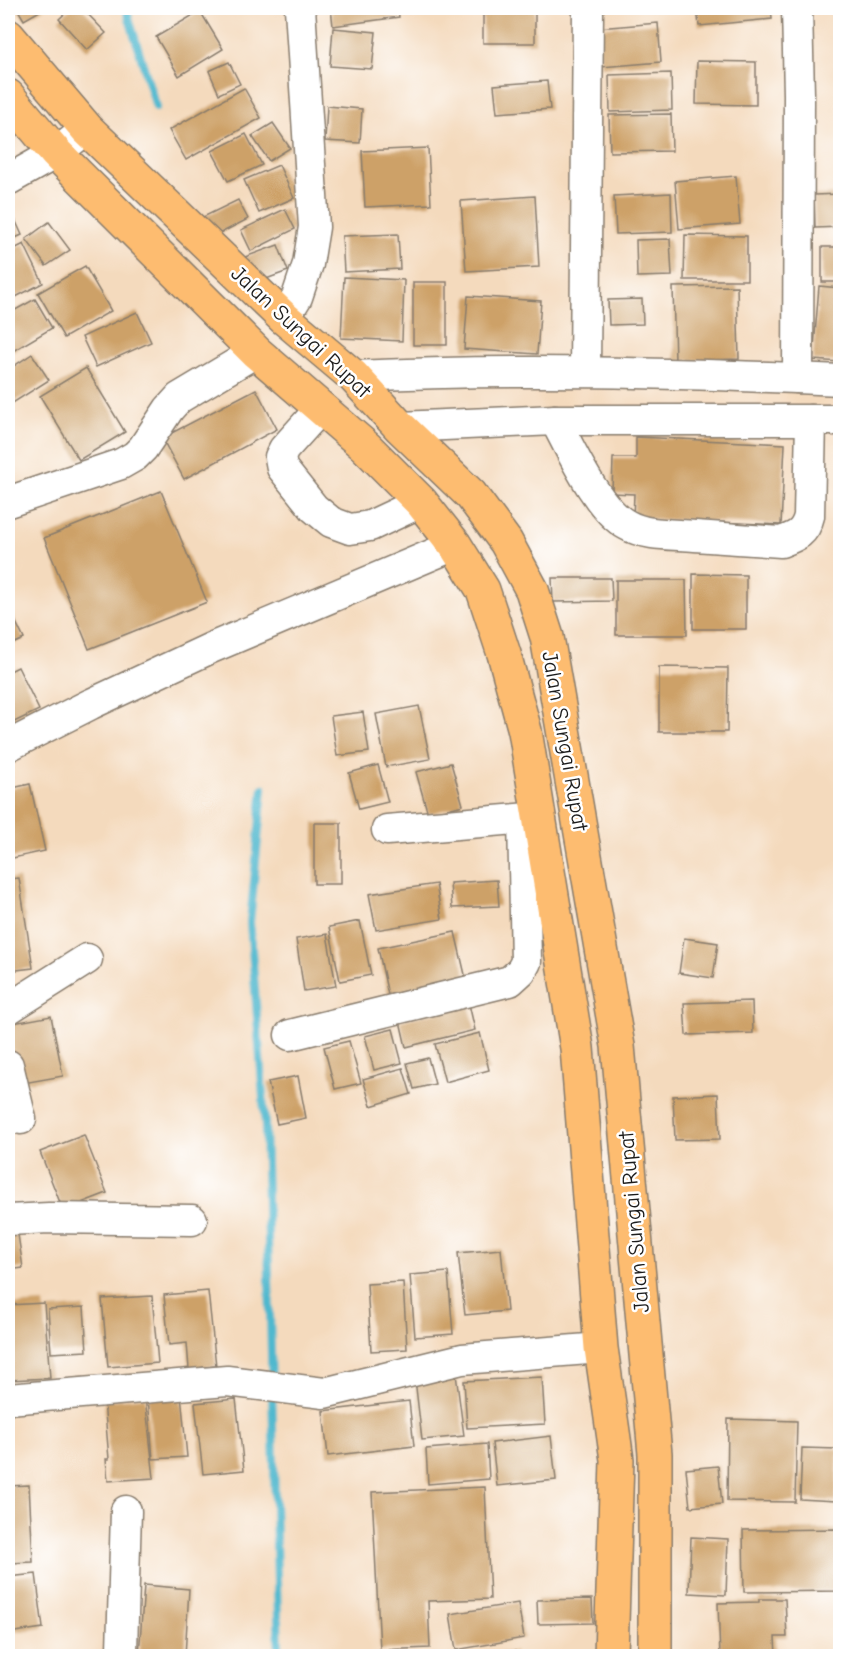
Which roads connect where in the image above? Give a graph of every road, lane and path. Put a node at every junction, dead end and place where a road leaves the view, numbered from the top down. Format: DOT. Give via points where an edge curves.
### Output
graph roads {
  1 [pos="300,8"];
  2 [pos="588,8"];
  3 [pos="797,8"];
  4 [pos="8,36"];
  5 [pos="8,96"];
  6 [pos="87,129"];
  7 [pos="56,153"];
  8 [pos="8,180"];
  9 [pos="284,318"];
  10 [pos="256,352"];
  11 [pos="585,371"];
  12 [pos="353,376"];
  13 [pos="798,378"];
  14 [pos="840,380"];
  15 [pos="320,409"];
  16 [pos="555,420"];
  17 [pos="811,420"];
  18 [pos="840,420"];
  19 [pos="400,427"];
  20 [pos="8,502"];
  21 [pos="420,502"];
  22 [pos="455,545"];
  23 [pos="8,746"];
  24 [pos="531,818"];
  25 [pos="387,830"];
  26 [pos="87,959"];
  27 [pos="8,1009"];
  28 [pos="290,1035"];
  29 [pos="618,1046"];
  30 [pos="577,1048"];
  31 [pos="8,1065"];
  32 [pos="21,1119"];
  33 [pos="8,1220"];
  34 [pos="192,1220"];
  35 [pos="601,1348"];
  36 [pos="8,1399"];
  37 [pos="126,1511"];
  38 [pos="120,1656"];
  39 [pos="610,1656"];
  40 [pos="655,1656"];
  1 -- 9 [label="street" via="314,227 308,264 297,297"];
  2 -- 11 [label="street"];
  3 -- 13 [label="street"];
  4 -- 6 [label="main road, Jalan Sungai Rupat"];
  5 -- 7 [label="main road, Jalan Sungai Rupat"];
  6 -- 7 [label="street"];
  6 -- 9 [label="main road, Jalan Sungai Rupat"];
  7 -- 8 [label="street"];
  7 -- 10 [label="main road, Jalan Sungai Rupat"];
  9 -- 12 [label="main road, Jalan Sungai Rupat"];
  10 -- 15 [label="main road, Jalan Sungai Rupat"];
  10 -- 20 [label="street" via="179,398 135,456"];
  11 -- 12 [label="street"];
  11 -- 13 [label="street"];
  12 -- 19 [label="main road, Jalan Sungai Rupat"];
  13 -- 14 [label="street"];
  15 -- 21 [label="main road, Jalan Sungai Rupat" via="366,447"];
  15 -- 21 [label="street" via="280,457 282,468 314,508 331,522 350,529 369,526"];
  16 -- 17 [label="street"];
  16 -- 17 [label="street" via="584,477 626,525 663,534 782,542 807,526"];
  16 -- 19 [label="street"];
  17 -- 18 [label="street"];
  19 -- 29 [label="main road, Jalan Sungai Rupat" via="471,495 506,542 532,590 547,637"];
  21 -- 22 [label="main road, Jalan Sungai Rupat"];
  22 -- 23 [label="street" via="211,648"];
  22 -- 24 [label="main road, Jalan Sungai Rupat" via="483,590 504,654 525,731"];
  24 -- 25 [label="street"];
  24 -- 28 [label="street" via="526,962 517,977"];
  24 -- 30 [label="main road, Jalan Sungai Rupat"];
  26 -- 27 [label="street"];
  29 -- 30 [label="main road"];
  29 -- 40 [label="main road, Jalan Sungai Rupat" via="655,1454"];
  30 -- 35 [label="main road, Jalan Sungai Rupat"];
  31 -- 32 [label="street"];
  33 -- 34 [label="street"];
  35 -- 36 [label="street" via="462,1359 324,1393 227,1381"];
  35 -- 39 [label="main road, Jalan Sungai Rupat" via="618,1460"];
  37 -- 38 [label="street"];
}
